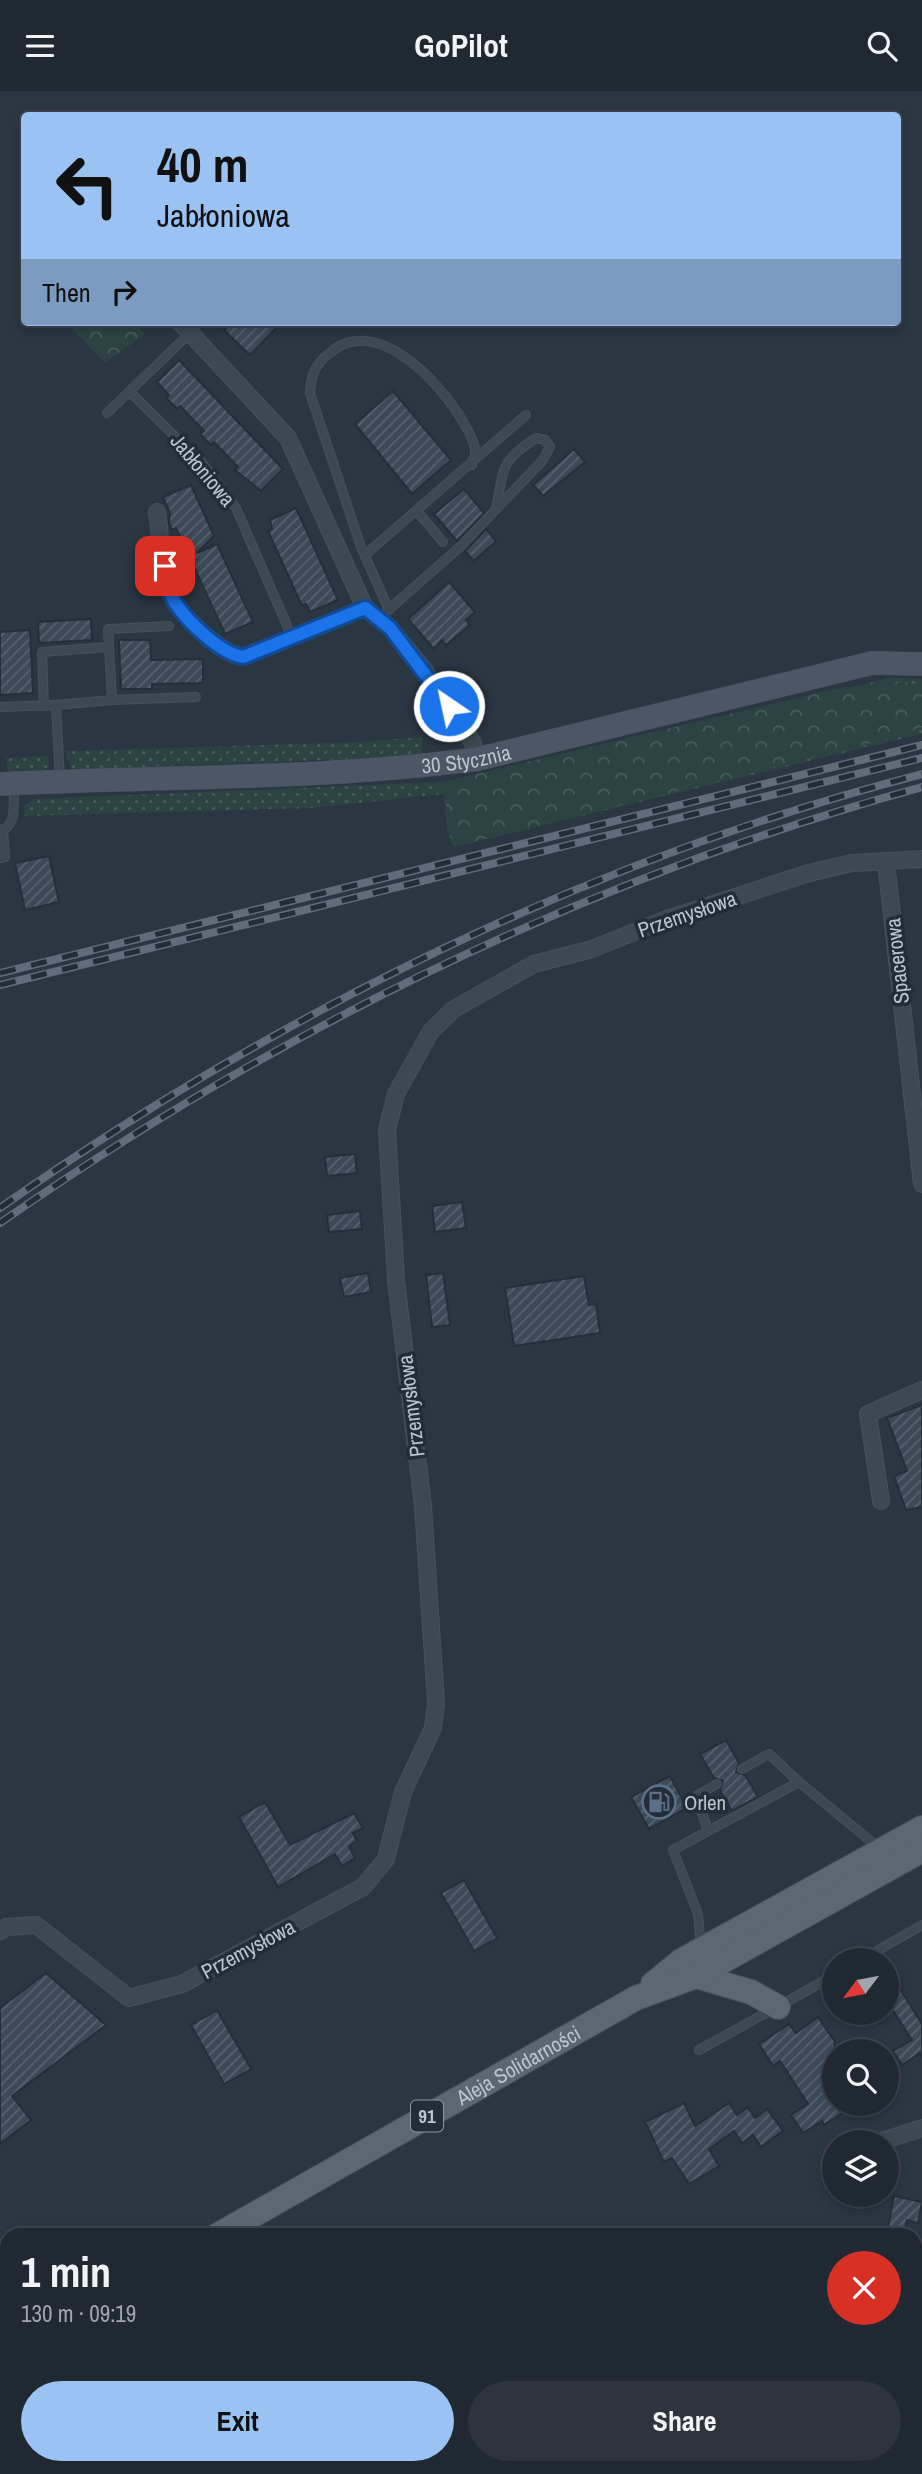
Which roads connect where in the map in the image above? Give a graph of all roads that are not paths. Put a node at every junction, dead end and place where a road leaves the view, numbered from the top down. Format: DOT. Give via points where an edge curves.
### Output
graph roads {
  1 [pos="185,327"];
  2 [pos="130,392"];
  3 [pos="107,414"];
  4 [pos="526,415"];
  5 [pos="472,465"];
  6 [pos="496,509"];
  7 [pos="417,511"];
  8 [pos="157,512"];
  9 [pos="443,542"];
  10 [pos="365,555"];
  11 [pos="365,608"];
  12 [pos="384,614"];
  13 [pos="169,626"];
  14 [pos="292,637"];
  15 [pos="109,647"];
  16 [pos="922,664"];
  17 [pos="195,697"];
  18 [pos="113,700"];
  19 [pos="56,705"];
  20 [pos="44,706"];
  21 [pos="0,707"];
  22 [pos="478,759"];
  23 [pos="60,781"];
  24 [pos="8,784"];
  25 [pos="2,830"];
  26 [pos="0,858"];
  27 [pos="922,859"];
  28 [pos="886,862"];
  29 [pos="922,1184"];
  30 [pos="922,1390"];
  31 [pos="881,1501"];
  32 [pos="742,1769"];
  33 [pos="799,1782"];
  34 [pos="717,1784"];
  35 [pos="922,1828"];
  36 [pos="708,1830"];
  37 [pos="881,1849"];
  38 [pos="922,1850"];
  39 [pos="922,1925"];
  40 [pos="0,1931"];
  41 [pos="882,1948"];
  42 [pos="701,1949"];
  43 [pos="696,1976"];
  44 [pos="822,1982"];
  45 [pos="636,1998"];
  46 [pos="778,2007"];
  47 [pos="699,2050"];
  48 [pos="922,2128"];
  49 [pos="899,2135"];
  50 [pos="230,2228"];
  1 -- 2 [label="lane"];
  1 -- 11 [label="street" via="288,438"];
  2 -- 3 [label="lane"];
  2 -- 14 [label="lane, Jabłoniowa" via="203,464 236,508"];
  4 -- 5 [label="lane"];
  5 -- 7 [label="lane"];
  5 -- 10 [label="lane" via="475,449 465,425 447,395 416,364 383,345 362,341 340,344 318,362 310,393"];
  6 -- 6 [label="lane" via="548,454 545,440 537,438 506,463"];
  6 -- 12 [label="lane"];
  7 -- 9 [label="lane"];
  7 -- 10 [label="lane"];
  8 -- 14 [label="street" via="169,593 196,626 229,655 243,657"];
  10 -- 12 [label="lane"];
  11 -- 12 [label="street"];
  11 -- 14 [label="street"];
  12 -- 22 [label="street" via="472,741"];
  13 -- 15 [label="lane" via="108,629"];
  15 -- 18 [label="lane"];
  15 -- 20 [label="lane" via="42,652"];
  16 -- 22 [label="street, 30 Stycznia" via="872,663"];
  17 -- 18 [label="lane"];
  18 -- 19 [label="lane"];
  19 -- 20 [label="lane"];
  19 -- 23 [label="lane"];
  20 -- 21 [label="lane"];
  22 -- 23 [label="street, 30 Stycznia" via="360,772"];
  23 -- 24 [label="street, 30 Stycznia"];
  24 -- 25 [label="lane" via="13,817"];
  25 -- 26 [label="lane" via="5,857"];
  27 -- 28 [label="street, Przemysłowa"];
  28 -- 29 [label="street, Spacerowa"];
  28 -- 40 [label="street, Przemysłowa" via="852,863 809,873 664,920 592,949 534,964 454,1009 430,1031 396,1094 387,1130 390,1198 423,1506 436,1703 433,1728 402,1792 386,1859 363,1887 182,1984 141,1997 129,1998 36,1925"];
  30 -- 31 [label="street" via="868,1414"];
  32 -- 33 [label="lane" via="769,1754"];
  33 -- 36 [label="lane"];
  33 -- 37 [label="lane"];
  34 -- 36 [label="lane" via="696,1796"];
  35 -- 37 [label="main road, Aleja Solidarności / 91"];
  36 -- 42 [label="lane" via="673,1850 698,1914"];
  37 -- 42 [label="main road, Aleja Solidarności / 91"];
  38 -- 43 [label="main road, Aleja Solidarności / 91"];
  39 -- 41 [label="lane"];
  42 -- 45 [label="main road, Aleja Solidarności / 91"];
  43 -- 45 [label="main road, Aleja Solidarności / 91"];
  43 -- 46 [label="main road" via="751,1992"];
  44 -- 46 [label="lane"];
  45 -- 50 [label="main road, Aleja Solidarności / 91"];
  46 -- 47 [label="lane"];
  48 -- 49 [label="street"];
}
